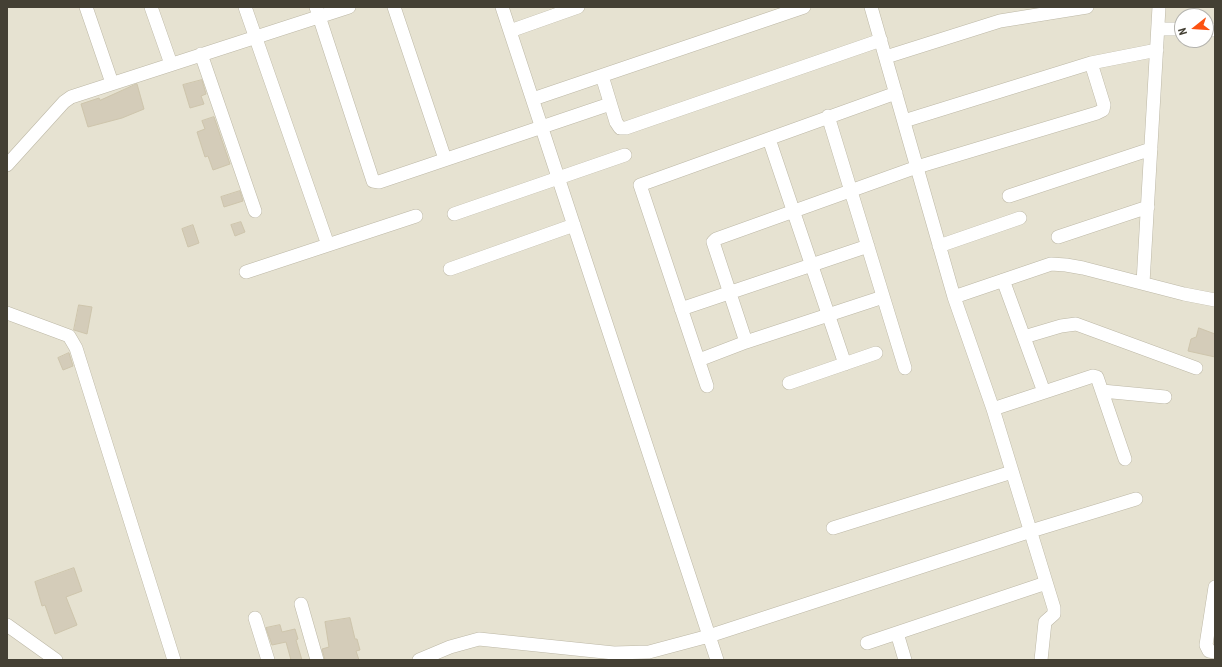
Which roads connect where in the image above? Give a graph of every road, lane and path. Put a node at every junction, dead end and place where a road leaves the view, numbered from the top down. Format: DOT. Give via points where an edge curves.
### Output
graph roads {
  1 [pos="86,7"];
  2 [pos="151,7"];
  3 [pos="245,7"];
  4 [pos="349,7"];
  5 [pos="394,7"];
  6 [pos="502,7"];
  7 [pos="578,7"];
  8 [pos="804,7"];
  9 [pos="871,7"];
  10 [pos="1087,7"];
  11 [pos="1159,7"];
  12 [pos="317,12"];
  13 [pos="1158,29"];
  14 [pos="510,30"];
  15 [pos="1174,30"];
  16 [pos="255,37"];
  17 [pos="881,40"];
  18 [pos="1157,50"];
  19 [pos="201,54"];
  20 [pos="886,57"];
  21 [pos="1091,63"];
  22 [pos="171,64"];
  23 [pos="602,76"];
  24 [pos="112,83"];
  25 [pos="896,93"];
  26 [pos="533,99"];
  27 [pos="610,104"];
  28 [pos="828,116"];
  29 [pos="904,121"];
  30 [pos="542,127"];
  31 [pos="769,139"];
  32 [pos="1151,149"];
  33 [pos="624,155"];
  34 [pos="445,159"];
  35 [pos="7,165"];
  36 [pos="917,167"];
  37 [pos="558,178"];
  38 [pos="851,191"];
  39 [pos="1009,196"];
  40 [pos="1148,207"];
  41 [pos="255,211"];
  42 [pos="794,212"];
  43 [pos="454,214"];
  44 [pos="416,216"];
  45 [pos="1020,218"];
  46 [pos="574,225"];
  47 [pos="1058,237"];
  48 [pos="328,245"];
  49 [pos="868,246"];
  50 [pos="939,246"];
  51 [pos="811,265"];
  52 [pos="450,269"];
  53 [pos="246,272"];
  54 [pos="1003,280"];
  55 [pos="1143,283"];
  56 [pos="730,292"];
  57 [pos="883,296"];
  58 [pos="954,297"];
  59 [pos="1215,300"];
  60 [pos="681,309"];
  61 [pos="7,313"];
  62 [pos="828,315"];
  63 [pos="1024,337"];
  64 [pos="746,342"];
  65 [pos="876,353"];
  66 [pos="699,360"];
  67 [pos="845,364"];
  68 [pos="905,368"];
  69 [pos="1196,368"];
  70 [pos="789,383"];
  71 [pos="707,386"];
  72 [pos="1102,391"];
  73 [pos="1044,392"];
  74 [pos="1165,396"];
  75 [pos="993,408"];
  76 [pos="1125,459"];
  77 [pos="1012,472"];
  78 [pos="1136,499"];
  79 [pos="833,528"];
  80 [pos="1031,531"];
  81 [pos="1046,583"];
  82 [pos="1215,586"];
  83 [pos="301,604"];
  84 [pos="254,618"];
  85 [pos="7,625"];
  86 [pos="897,633"];
  87 [pos="709,636"];
  88 [pos="866,644"];
  89 [pos="1215,652"];
  90 [pos="650,656"];
  91 [pos="56,660"];
  92 [pos="174,660"];
  93 [pos="268,660"];
  94 [pos="317,660"];
  95 [pos="419,660"];
  96 [pos="717,660"];
  97 [pos="905,660"];
  98 [pos="1041,660"];
  1 -- 24 [label="street"];
  2 -- 22 [label="street"];
  3 -- 16 [label="street"];
  4 -- 12 [label="street"];
  5 -- 34 [label="street"];
  6 -- 14 [label="street"];
  7 -- 14 [label="street"];
  8 -- 23 [label="street"];
  9 -- 17 [label="street"];
  10 -- 20 [label="street" via="1000,21"];
  11 -- 13 [label="street"];
  12 -- 16 [label="street"];
  12 -- 34 [label="street" via="374,181 379,182"];
  13 -- 15 [label="street"];
  13 -- 18 [label="street"];
  14 -- 26 [label="street"];
  16 -- 19 [label="street"];
  16 -- 48 [label="street"];
  17 -- 20 [label="street"];
  17 -- 27 [label="street" via="626,128 620,128"];
  18 -- 21 [label="street"];
  18 -- 32 [label="street"];
  19 -- 22 [label="street"];
  19 -- 41 [label="street"];
  20 -- 25 [label="street"];
  21 -- 29 [label="street"];
  21 -- 36 [label="street" via="1104,105 1103,110"];
  22 -- 24 [label="street"];
  23 -- 26 [label="street"];
  23 -- 27 [label="street"];
  24 -- 35 [label="street" via="67,99"];
  25 -- 28 [label="street"];
  25 -- 29 [label="street"];
  26 -- 30 [label="street"];
  27 -- 30 [label="street"];
  28 -- 31 [label="street"];
  28 -- 38 [label="street"];
  29 -- 36 [label="street"];
  30 -- 34 [label="street"];
  30 -- 37 [label="street"];
  31 -- 42 [label="street"];
  31 -- 60 [label="street" via="640,185"];
  32 -- 39 [label="street"];
  32 -- 40 [label="street"];
  33 -- 37 [label="street"];
  36 -- 38 [label="street"];
  36 -- 50 [label="street"];
  37 -- 43 [label="street"];
  37 -- 46 [label="street"];
  38 -- 42 [label="street"];
  38 -- 49 [label="street"];
  40 -- 47 [label="street"];
  40 -- 55 [label="street"];
  42 -- 51 [label="street"];
  42 -- 56 [label="street" via="716,238 713,242"];
  44 -- 48 [label="street"];
  45 -- 50 [label="street"];
  46 -- 52 [label="street"];
  46 -- 87 [label="street"];
  48 -- 53 [label="street"];
  49 -- 51 [label="street"];
  49 -- 57 [label="street"];
  50 -- 58 [label="street"];
  51 -- 56 [label="street"];
  51 -- 62 [label="street"];
  54 -- 55 [label="street" via="1051,264 1083,268"];
  54 -- 58 [label="street"];
  54 -- 63 [label="street"];
  55 -- 59 [label="street"];
  56 -- 60 [label="street"];
  56 -- 64 [label="street"];
  57 -- 62 [label="street"];
  57 -- 68 [label="street"];
  58 -- 75 [label="street"];
  60 -- 66 [label="street"];
  61 -- 92 [label="street" via="69,336 76,348"];
  62 -- 64 [label="street"];
  62 -- 67 [label="street"];
  63 -- 69 [label="street" via="1076,324"];
  63 -- 73 [label="street"];
  64 -- 66 [label="street"];
  65 -- 67 [label="street"];
  66 -- 71 [label="street"];
  67 -- 70 [label="street"];
  72 -- 73 [label="street" via="1097,377 1093,376"];
  72 -- 74 [label="street"];
  72 -- 76 [label="street"];
  73 -- 75 [label="street"];
  75 -- 77 [label="street"];
  77 -- 79 [label="street"];
  77 -- 80 [label="street"];
  78 -- 80 [label="street"];
  80 -- 81 [label="street"];
  80 -- 87 [label="street"];
  81 -- 86 [label="street"];
  81 -- 98 [label="street" via="1054,611 1052,617 1045,622"];
  82 -- 89 [label="street" via="1206,645 1209,651"];
  83 -- 94 [label="street"];
  84 -- 93 [label="street"];
  85 -- 91 [label="street"];
  86 -- 88 [label="street"];
  86 -- 97 [label="street"];
  87 -- 90 [label="street"];
  87 -- 96 [label="street"];
  90 -- 95 [label="street" via="478,639"];
}
